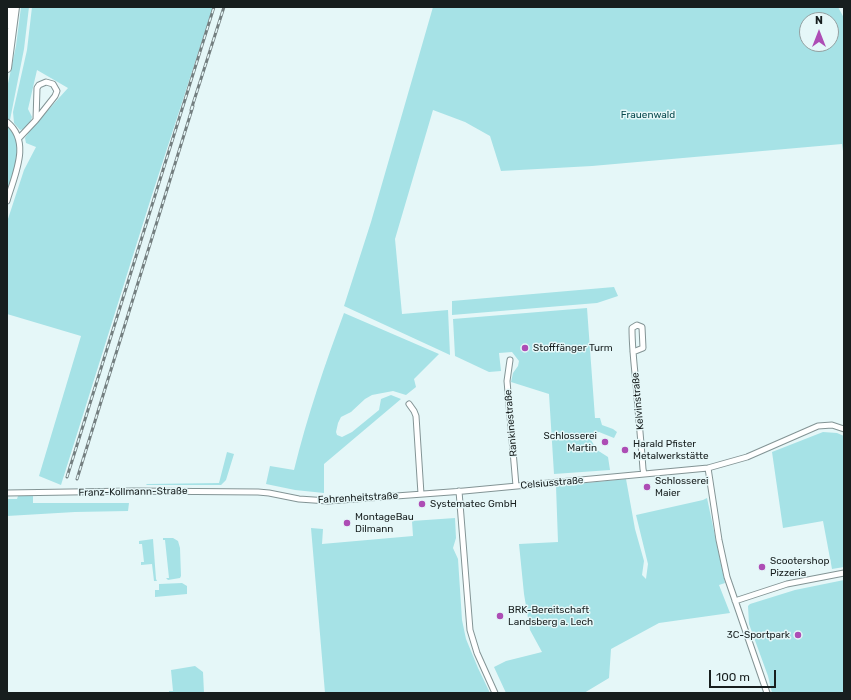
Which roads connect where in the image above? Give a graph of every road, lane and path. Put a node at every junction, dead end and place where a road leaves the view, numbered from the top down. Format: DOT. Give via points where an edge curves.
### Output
graph roads {
  1 [pos="8,7"];
  2 [pos="15,7"];
  3 [pos="7,24"];
  4 [pos="7,68"];
  5 [pos="36,120"];
  6 [pos="8,122"];
  7 [pos="19,138"];
  8 [pos="7,202"];
  9 [pos="633,352"];
  10 [pos="510,360"];
  11 [pos="409,404"];
  12 [pos="844,429"];
  13 [pos="708,468"];
  14 [pos="644,474"];
  15 [pos="516,486"];
  16 [pos="459,491"];
  17 [pos="258,492"];
  18 [pos="7,493"];
  19 [pos="421,494"];
  20 [pos="844,573"];
  21 [pos="735,601"];
  22 [pos="495,693"];
  23 [pos="767,693"];
  1 -- 3 [label="highway"];
  2 -- 4 [label="highway"];
  5 -- 5 [label="street" via="55,96 57,91 53,84 46,82 37,88"];
  5 -- 7 [label="street"];
  6 -- 7 [label="street"];
  7 -- 8 [label="street" via="19,160"];
  9 -- 9 [label="street, Kelvinstraße" via="632,328 642,327 643,348"];
  9 -- 14 [label="street, Kelvinstraße"];
  10 -- 15 [label="street, Rankinestraße" via="507,381"];
  11 -- 19 [label="street" via="416,416"];
  12 -- 13 [label="street, Celsiusstraße" via="832,425 818,426 747,457"];
  13 -- 14 [label="street, Celsiusstraße"];
  13 -- 21 [label="street" via="719,540"];
  14 -- 15 [label="street, Celsiusstraße"];
  15 -- 16 [label="street, Celsiusstraße"];
  16 -- 19 [label="street, Fahrenheitstraße"];
  16 -- 22 [label="street" via="470,630"];
  17 -- 18 [label="street, Franz-Kollmann-Straße"];
  17 -- 19 [label="street, Fahrenheitstraße" via="325,501"];
  20 -- 21 [label="street" via="788,584"];
  21 -- 23 [label="street"];
}
